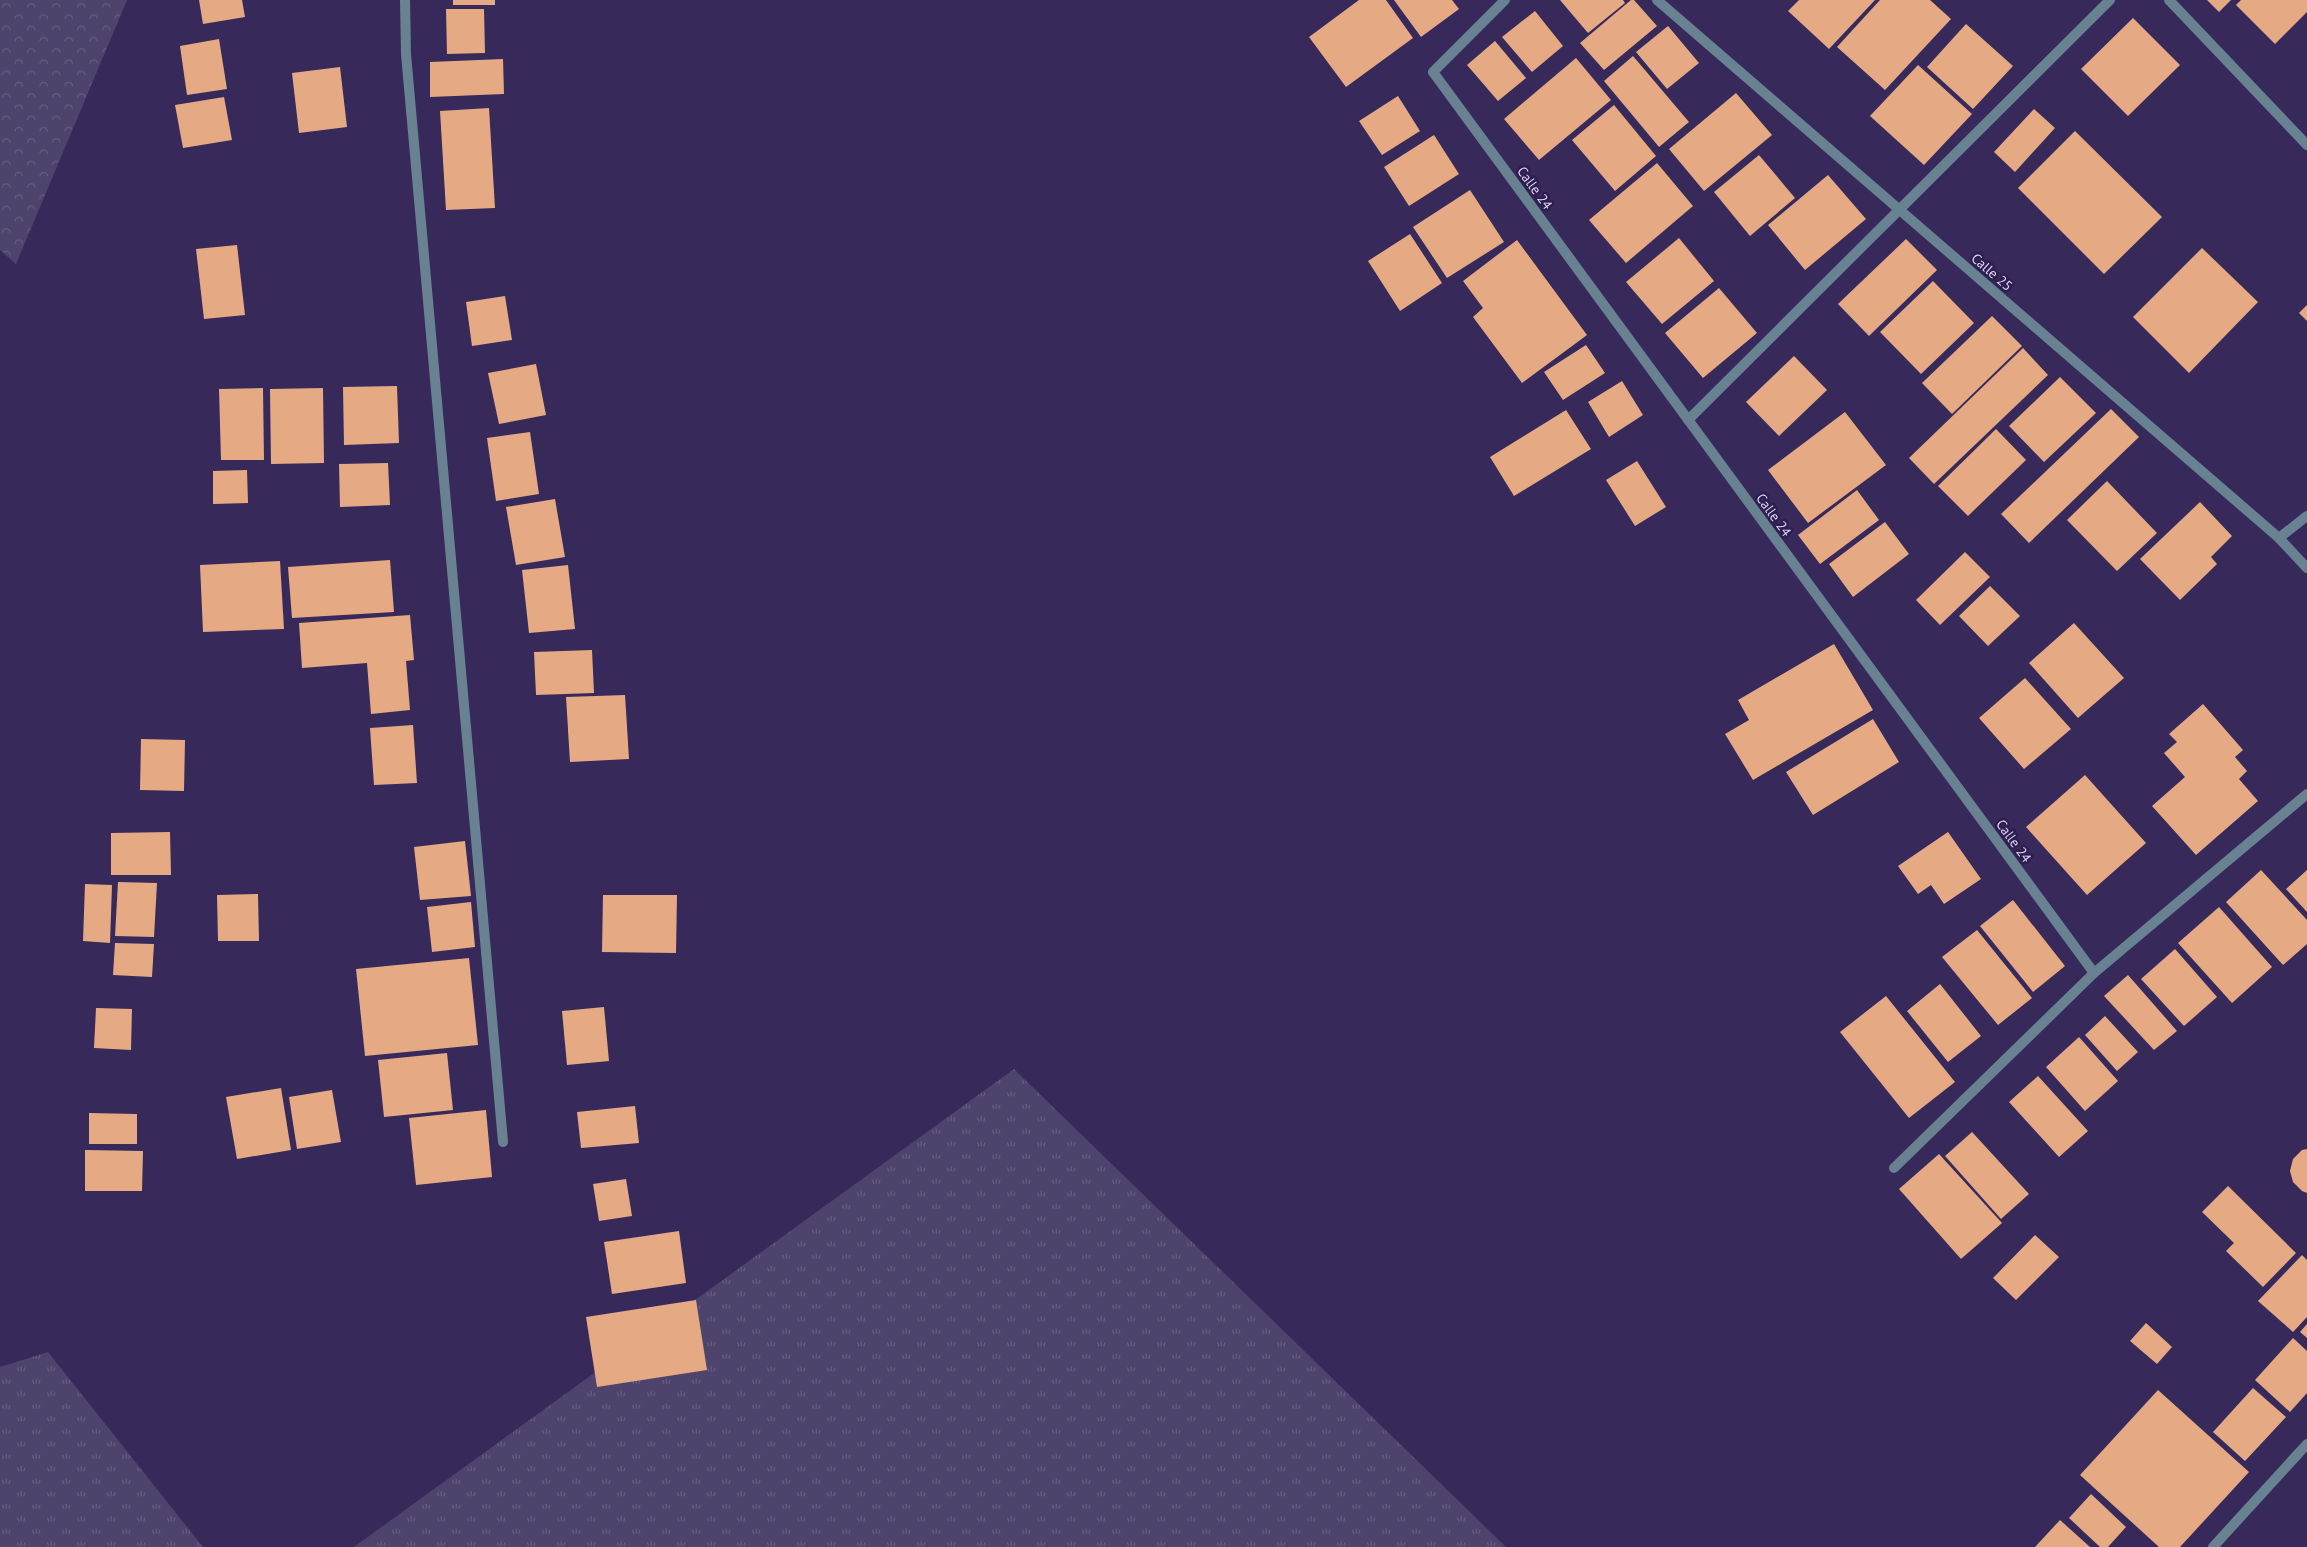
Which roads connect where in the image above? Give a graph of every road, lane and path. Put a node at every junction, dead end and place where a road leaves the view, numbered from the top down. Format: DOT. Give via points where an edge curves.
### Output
graph roads {
  1 [pos="405,0"];
  2 [pos="1505,0"];
  3 [pos="1656,0"];
  4 [pos="2110,0"];
  5 [pos="2169,0"];
  6 [pos="2307,145"];
  7 [pos="1900,210"];
  8 [pos="1688,420"];
  9 [pos="2307,516"];
  10 [pos="2279,538"];
  11 [pos="2307,568"];
  12 [pos="2307,794"];
  13 [pos="2094,973"];
  14 [pos="503,1142"];
  15 [pos="1894,1168"];
  16 [pos="2307,1444"];
  17 [pos="2213,1547"];
  1 -- 14 [label="street" via="406,54"];
  2 -- 8 [label="street, Calle 24" via="1433,72"];
  3 -- 7 [label="street, Calle 25"];
  4 -- 7 [label="street"];
  5 -- 6 [label="street"];
  7 -- 8 [label="street"];
  7 -- 10 [label="street, Calle 25"];
  8 -- 13 [label="street, Calle 24"];
  9 -- 10 [label="street"];
  10 -- 11 [label="street, Calle 25"];
  12 -- 13 [label="street"];
  13 -- 15 [label="street"];
  16 -- 17 [label="street"];
}
